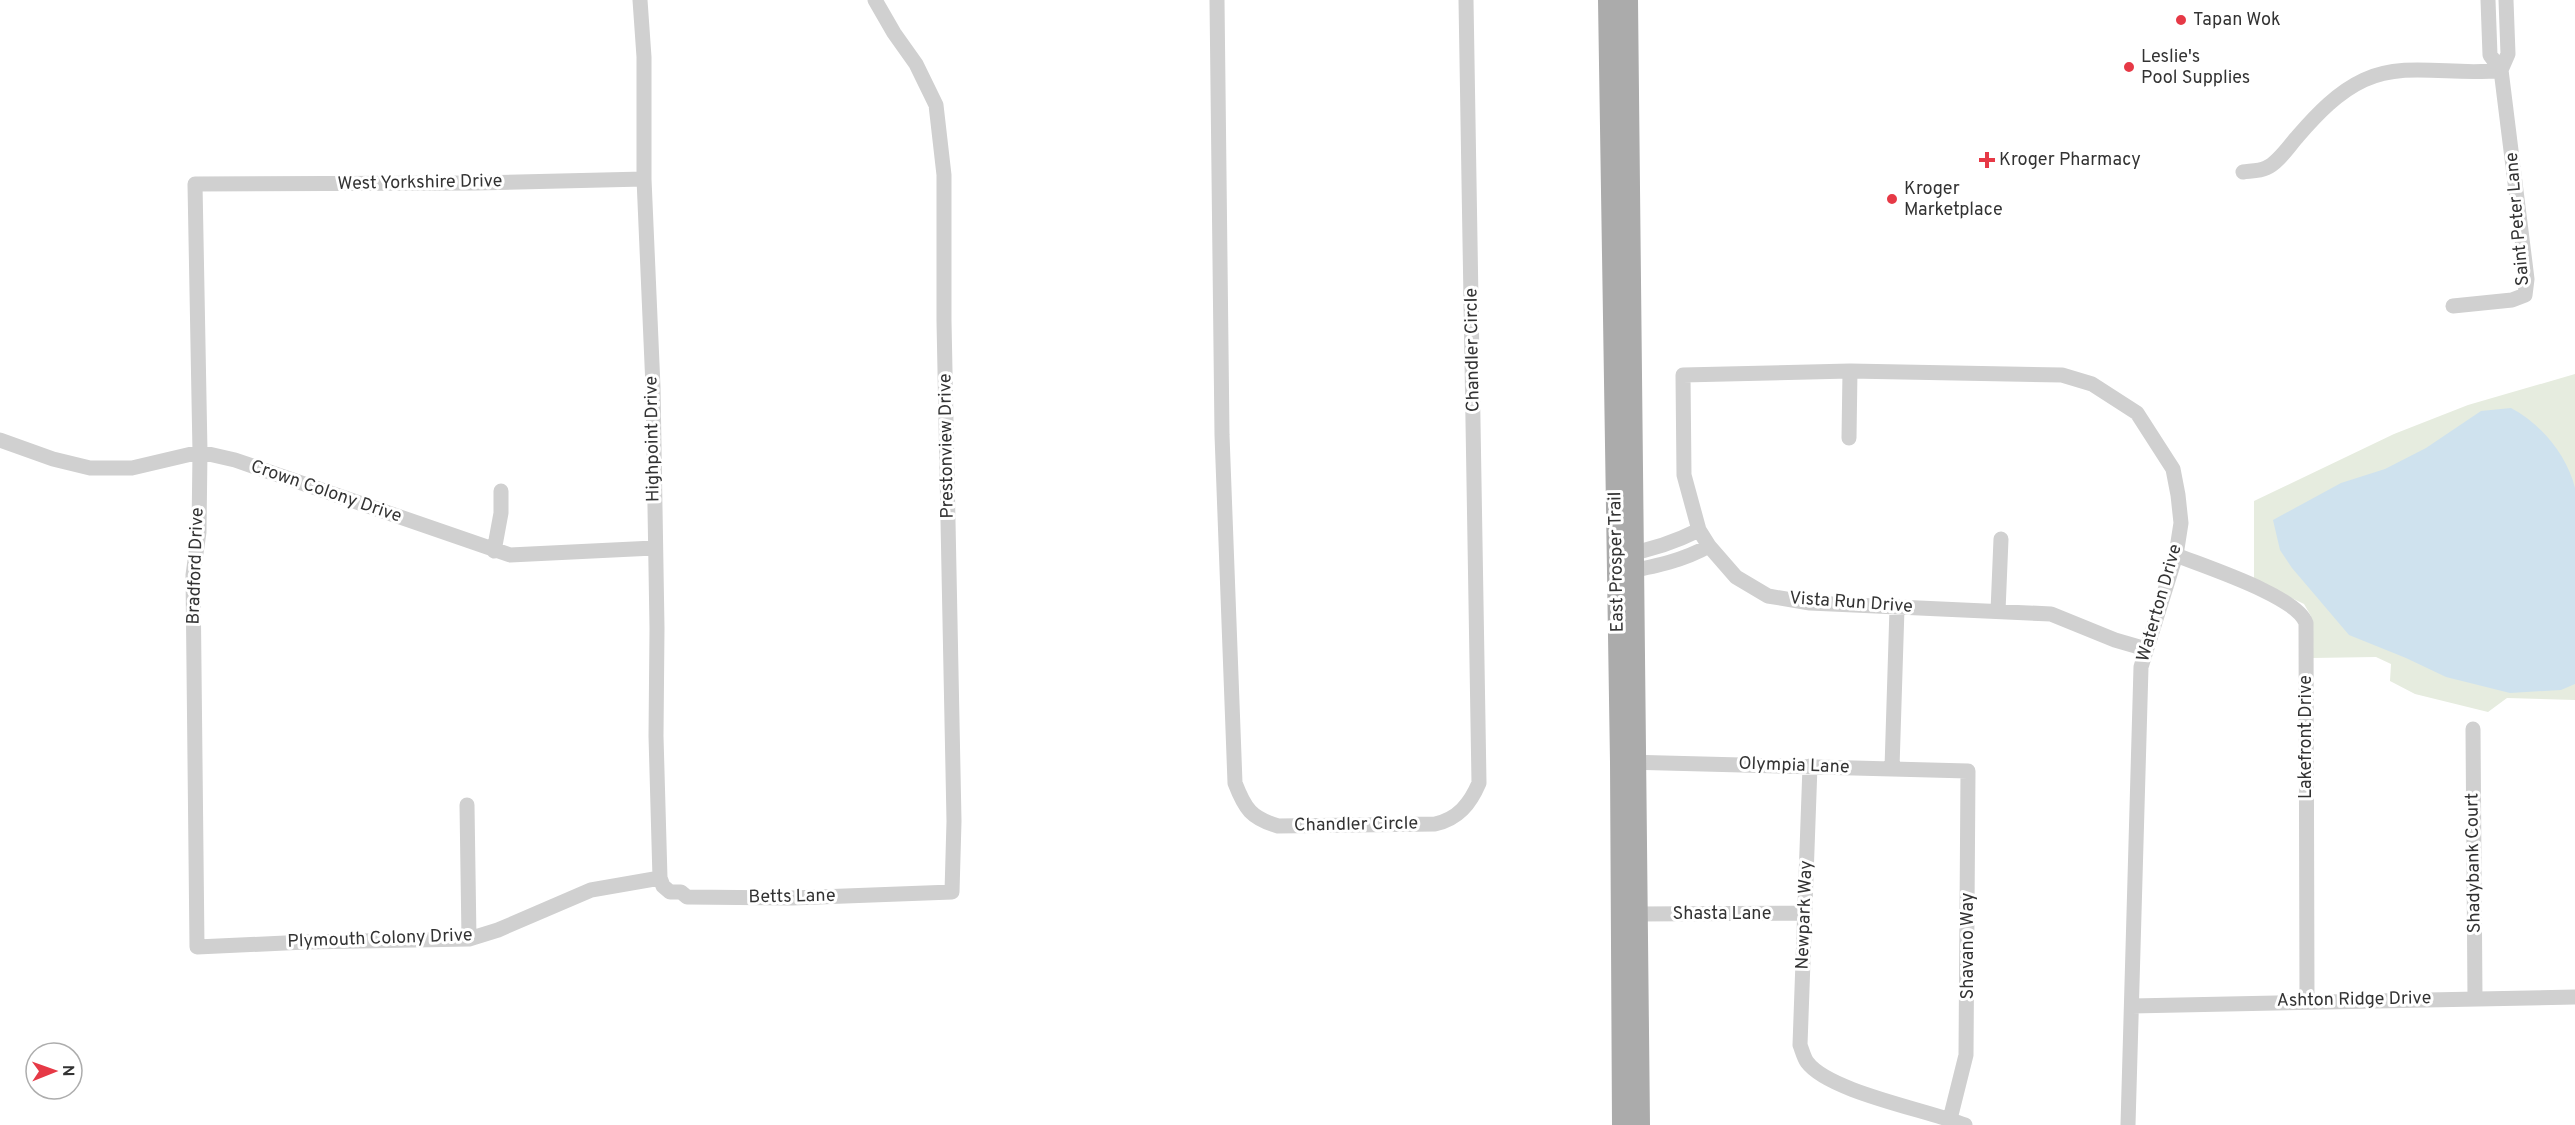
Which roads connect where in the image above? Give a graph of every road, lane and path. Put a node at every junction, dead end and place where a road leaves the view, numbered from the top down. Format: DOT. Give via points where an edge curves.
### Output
graph roads {
  1 [pos="640,0"];
  2 [pos="875,0"];
  3 [pos="1216,0"];
  4 [pos="1466,0"];
  5 [pos="1608,0"];
  6 [pos="1628,0"];
  7 [pos="2488,0"];
  8 [pos="2506,0"];
  9 [pos="2501,70"];
  10 [pos="1609,94"];
  11 [pos="1629,94"];
  12 [pos="2243,172"];
  13 [pos="644,179"];
  14 [pos="195,184"];
  15 [pos="2453,306"];
  16 [pos="1850,371"];
  17 [pos="1683,375"];
  18 [pos="1849,438"];
  19 [pos="0,440"];
  20 [pos="200,452"];
  21 [pos="501,491"];
  22 [pos="1699,530"];
  23 [pos="2001,539"];
  24 [pos="1709,546"];
  25 [pos="654,548"];
  26 [pos="494,551"];
  27 [pos="2175,555"];
  28 [pos="1626,563"];
  29 [pos="1897,608"];
  30 [pos="1998,610"];
  31 [pos="2146,649"];
  32 [pos="2472,729"];
  33 [pos="1629,762"];
  34 [pos="1810,766"];
  35 [pos="1892,768"];
  36 [pos="1968,771"];
  37 [pos="467,806"];
  38 [pos="660,878"];
  39 [pos="935,893"];
  40 [pos="1805,913"];
  41 [pos="1639,914"];
  42 [pos="469,939"];
  43 [pos="197,947"];
  44 [pos="2575,997"];
  45 [pos="2475,998"];
  46 [pos="2307,1001"];
  47 [pos="2132,1006"];
  48 [pos="1957,1122"];
  49 [pos="1622,1125"];
  50 [pos="1640,1125"];
  51 [pos="2128,1125"];
  1 -- 13 [label="street, Highpoint Drive"];
  2 -- 39 [label="street, Prestonview Drive" via="916,64 936,105 944,175 954,821 952,892"];
  3 -- 4 [label="street, Chandler Circle" via="1222,423 1234,783 1250,814 1278,826 1435,824 1454,817 1468,805 1479,783"];
  5 -- 10 [label="main road, East Prosper Trail"];
  6 -- 11 [label="main road, East Prosper Trail"];
  7 -- 9 [label="street, Saint Peter Lane" via="2490,55"];
  8 -- 9 [label="street, Saint Peter Lane" via="2508,54"];
  9 -- 12 [label="street" via="2424,70 2388,73 2365,80 2316,114 2266,168"];
  9 -- 15 [label="street, Saint Peter Lane" via="2528,279 2525,295"];
  10 -- 11 [label="main road"];
  10 -- 28 [label="main road, East Prosper Trail"];
  11 -- 28 [label="main road, East Prosper Trail"];
  13 -- 14 [label="street, West Yorkshire Drive"];
  13 -- 25 [label="street, Highpoint Drive" via="653,387"];
  14 -- 20 [label="street, Bradford Drive"];
  16 -- 17 [label="street, Waterton Drive"];
  16 -- 18 [label="street"];
  16 -- 27 [label="street, Waterton Drive" via="2062,375 2092,384 2137,413 2173,470 2181,523"];
  17 -- 22 [label="street, Vista Run Drive" via="1684,475"];
  19 -- 20 [label="street, Crown Colony Drive" via="90,468 132,468"];
  20 -- 26 [label="street, Crown Colony Drive" via="236,460"];
  20 -- 43 [label="street, Bradford Drive" via="199,532 193,575"];
  21 -- 26 [label="street"];
  22 -- 24 [label="street, Vista Run Drive"];
  22 -- 28 [label="street"];
  23 -- 30 [label="street"];
  24 -- 28 [label="street" via="1686,558"];
  24 -- 29 [label="street, Vista Run Drive" via="1736,576 1768,596 1810,603"];
  25 -- 26 [label="street, Crown Colony Drive" via="526,555"];
  25 -- 38 [label="street, Highpoint Drive"];
  27 -- 31 [label="street, Waterton Drive"];
  27 -- 46 [label="street, Lakefront Drive" via="2242,580 2294,607 2306,623"];
  28 -- 33 [label="main road, East Prosper Trail"];
  29 -- 30 [label="street, Vista Run Drive"];
  29 -- 35 [label="street"];
  30 -- 31 [label="street, Vista Run Drive" via="2051,614"];
  31 -- 47 [label="street, Waterton Drive" via="2141,667"];
  32 -- 45 [label="street, Shadybank Court"];
  33 -- 34 [label="street, Olympia Lane"];
  33 -- 41 [label="main road, East Prosper Trail"];
  33 -- 49 [label="main road, East Prosper Trail"];
  34 -- 35 [label="street, Olympia Lane"];
  34 -- 40 [label="street, Newpark Way"];
  35 -- 36 [label="street, Olympia Lane"];
  36 -- 48 [label="street, Shavano Way" via="1966,1055"];
  37 -- 42 [label="street"];
  38 -- 39 [label="street, Betts Lane" via="670,892 681,892 687,897"];
  38 -- 42 [label="street, Plymouth Colony Drive" via="591,890"];
  40 -- 41 [label="street, Shasta Lane"];
  40 -- 48 [label="street, Newpark Way" via="1800,1045 1807,1062 1852,1090"];
  41 -- 50 [label="main road, East Prosper Trail"];
  42 -- 43 [label="street, Plymouth Colony Drive"];
  44 -- 45 [label="street, Ashton Ridge Drive"];
  45 -- 46 [label="street, Ashton Ridge Drive"];
  46 -- 47 [label="street, Ashton Ridge Drive"];
  47 -- 51 [label="street, Waterton Drive"];
}
